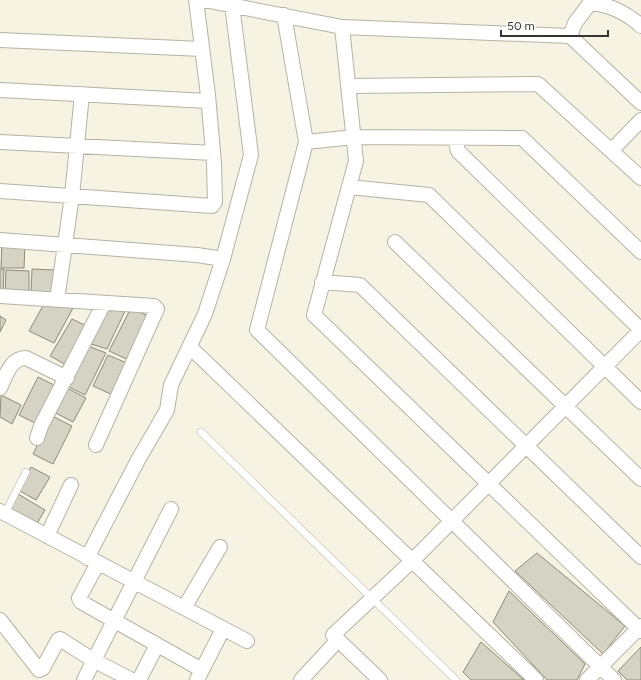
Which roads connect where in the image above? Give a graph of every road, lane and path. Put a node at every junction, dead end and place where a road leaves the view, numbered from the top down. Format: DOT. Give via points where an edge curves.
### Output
graph roads {
  1 [pos="196,0"];
  2 [pos="204,0"];
  3 [pos="232,5"];
  4 [pos="284,15"];
  5 [pos="641,26"];
  6 [pos="342,27"];
  7 [pos="570,36"];
  8 [pos="0,40"];
  9 [pos="202,49"];
  10 [pos="348,86"];
  11 [pos="0,90"];
  12 [pos="82,94"];
  13 [pos="208,101"];
  14 [pos="641,103"];
  15 [pos="641,120"];
  16 [pos="354,137"];
  17 [pos="455,138"];
  18 [pos="0,142"];
  19 [pos="306,142"];
  20 [pos="77,146"];
  21 [pos="612,150"];
  22 [pos="213,153"];
  23 [pos="641,178"];
  24 [pos="349,187"];
  25 [pos="0,191"];
  26 [pos="72,196"];
  27 [pos="0,240"];
  28 [pos="395,242"];
  29 [pos="65,245"];
  30 [pos="641,252"];
  31 [pos="223,259"];
  32 [pos="322,282"];
  33 [pos="0,296"];
  34 [pos="57,300"];
  35 [pos="104,303"];
  36 [pos="641,330"];
  37 [pos="190,347"];
  38 [pos="605,367"];
  39 [pos="67,378"];
  40 [pos="0,388"];
  41 [pos="641,402"];
  42 [pos="566,406"];
  43 [pos="201,432"];
  44 [pos="37,438"];
  45 [pos="96,445"];
  46 [pos="526,446"];
  47 [pos="26,472"];
  48 [pos="641,479"];
  49 [pos="490,483"];
  50 [pos="71,485"];
  51 [pos="171,509"];
  52 [pos="2,512"];
  53 [pos="451,522"];
  54 [pos="48,536"];
  55 [pos="220,547"];
  56 [pos="641,557"];
  57 [pos="92,561"];
  58 [pos="412,561"];
  59 [pos="134,582"];
  60 [pos="373,598"];
  61 [pos="184,608"];
  62 [pos="0,620"];
  63 [pos="114,621"];
  64 [pos="640,628"];
  65 [pos="223,629"];
  66 [pos="338,640"];
  67 [pos="247,641"];
  68 [pos="157,645"];
  69 [pos="93,660"];
  70 [pos="600,667"];
  71 [pos="200,675"];
  72 [pos="84,680"];
  73 [pos="132,680"];
  74 [pos="139,680"];
  75 [pos="301,680"];
  76 [pos="380,680"];
  77 [pos="456,680"];
  78 [pos="536,680"];
  79 [pos="588,680"];
  80 [pos="614,680"];
  1 -- 9 [label="street"];
  2 -- 3 [label="street"];
  3 -- 4 [label="street"];
  3 -- 31 [label="street" via="251,155"];
  4 -- 6 [label="street"];
  4 -- 19 [label="street"];
  5 -- 7 [label="street" via="633,18 603,4 590,3 575,23"];
  6 -- 7 [label="street"];
  6 -- 10 [label="street"];
  7 -- 14 [label="street"];
  8 -- 9 [label="street"];
  9 -- 13 [label="street"];
  10 -- 16 [label="street"];
  10 -- 21 [label="street" via="538,84"];
  11 -- 12 [label="street"];
  12 -- 13 [label="street"];
  12 -- 20 [label="street"];
  13 -- 22 [label="street"];
  15 -- 21 [label="street"];
  16 -- 17 [label="street"];
  16 -- 19 [label="street"];
  16 -- 24 [label="street" via="356,161"];
  17 -- 30 [label="street" via="522,138"];
  17 -- 36 [label="street" via="458,151"];
  18 -- 20 [label="street"];
  19 -- 53 [label="street" via="257,330"];
  20 -- 22 [label="street"];
  20 -- 26 [label="street"];
  21 -- 23 [label="street"];
  22 -- 26 [label="street" via="215,202 212,206"];
  24 -- 32 [label="street"];
  24 -- 38 [label="street" via="429,195"];
  25 -- 26 [label="street"];
  26 -- 29 [label="street"];
  27 -- 29 [label="street"];
  28 -- 42 [label="street"];
  29 -- 31 [label="street" via="197,254"];
  29 -- 34 [label="street"];
  31 -- 37 [label="street" via="205,314"];
  32 -- 46 [label="street" via="360,285"];
  32 -- 49 [label="street" via="314,315"];
  33 -- 34 [label="street"];
  34 -- 35 [label="street"];
  35 -- 39 [label="street"];
  35 -- 45 [label="street" via="154,306 157,309"];
  36 -- 38 [label="street"];
  37 -- 57 [label="street" via="171,385 167,410 138,460"];
  37 -- 58 [label="street"];
  38 -- 41 [label="street"];
  38 -- 42 [label="street"];
  39 -- 40 [label="street" via="26,358 19,358 13,361"];
  39 -- 44 [label="street"];
  42 -- 46 [label="street"];
  42 -- 48 [label="street"];
  43 -- 60 [label="lane"];
  46 -- 49 [label="street"];
  46 -- 56 [label="street"];
  47 -- 52 [label="lane"];
  49 -- 53 [label="street"];
  49 -- 64 [label="street"];
  50 -- 54 [label="street"];
  51 -- 59 [label="street"];
  52 -- 54 [label="street"];
  53 -- 58 [label="street"];
  53 -- 70 [label="street"];
  54 -- 57 [label="street"];
  55 -- 61 [label="street"];
  57 -- 59 [label="street"];
  57 -- 63 [label="street" via="80,600"];
  58 -- 60 [label="street"];
  58 -- 78 [label="street"];
  59 -- 61 [label="street"];
  59 -- 63 [label="street"];
  60 -- 66 [label="street" via="333,635"];
  60 -- 77 [label="lane"];
  61 -- 65 [label="street"];
  62 -- 69 [label="street" via="39,670 43,668 58,640"];
  63 -- 68 [label="street"];
  63 -- 69 [label="street"];
  64 -- 70 [label="street"];
  65 -- 67 [label="street"];
  65 -- 71 [label="street"];
  66 -- 75 [label="street"];
  66 -- 76 [label="street"];
  68 -- 71 [label="street"];
  68 -- 74 [label="street"];
  69 -- 72 [label="street"];
  69 -- 73 [label="street"];
  70 -- 79 [label="street"];
  70 -- 80 [label="street"];
}
